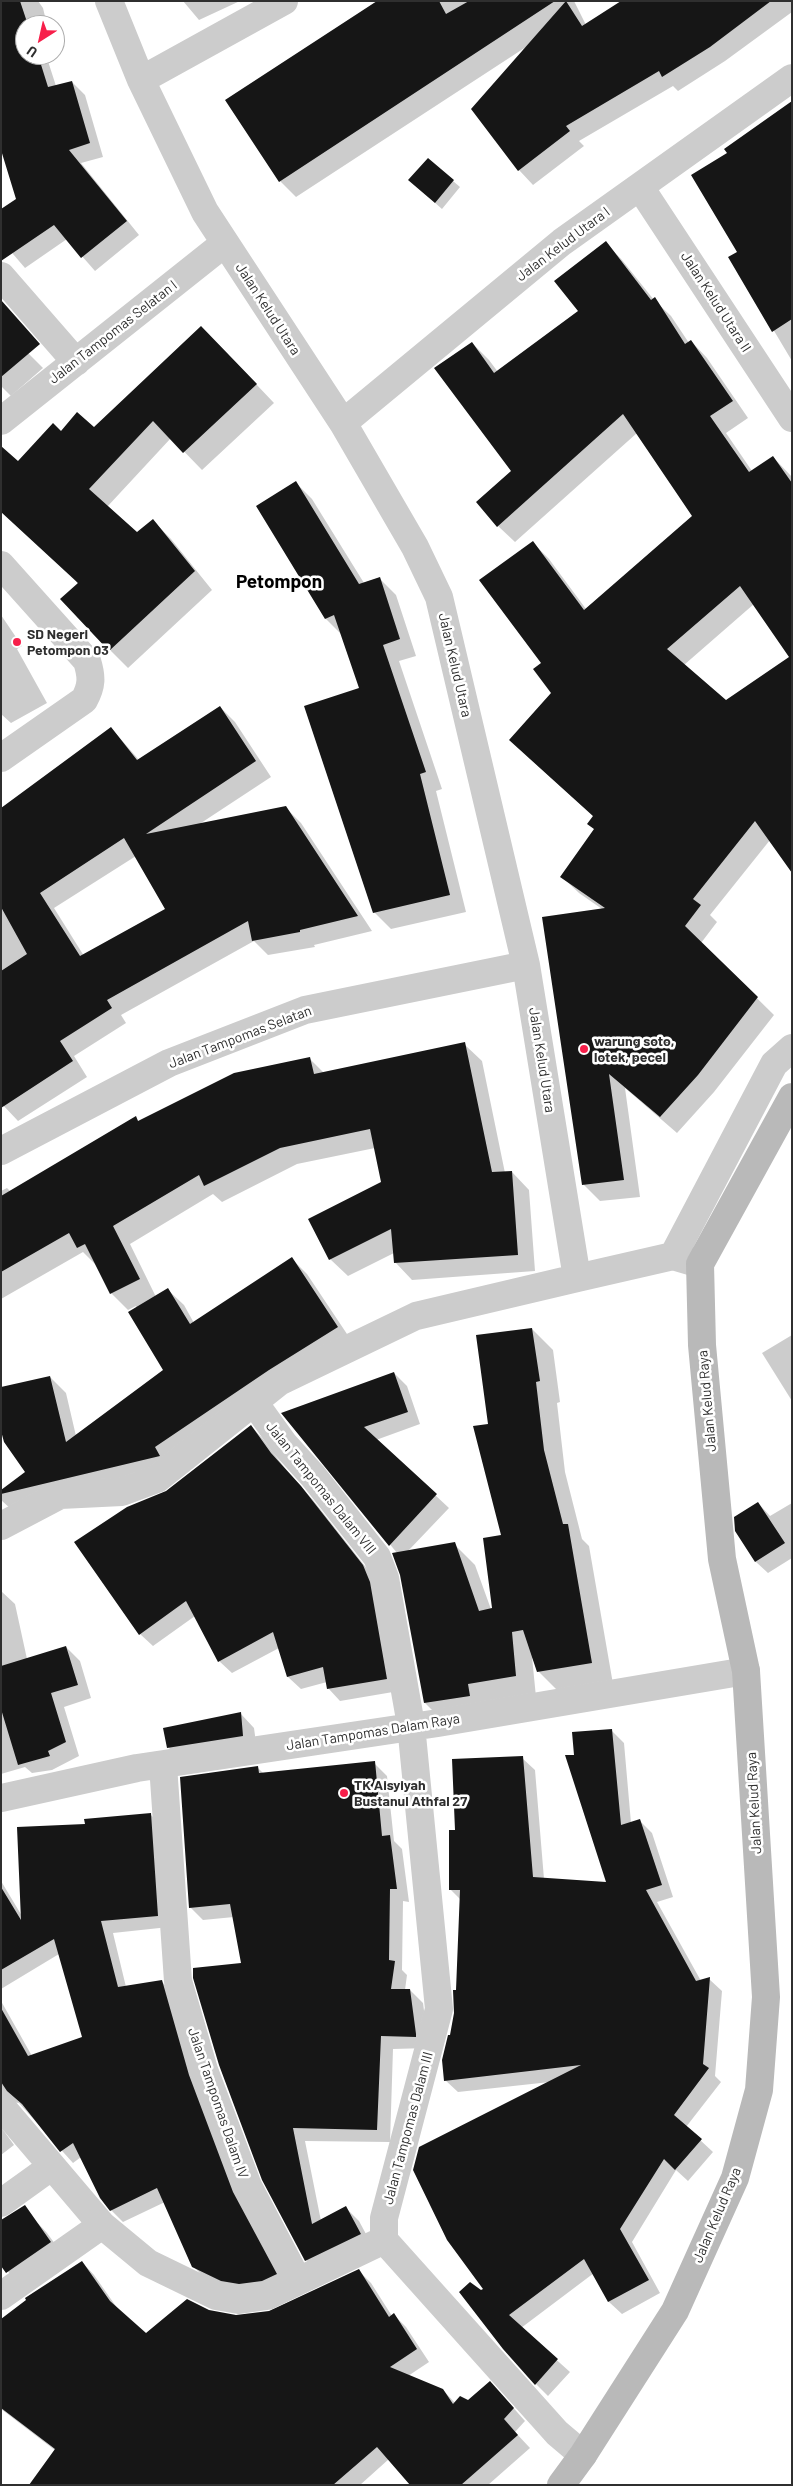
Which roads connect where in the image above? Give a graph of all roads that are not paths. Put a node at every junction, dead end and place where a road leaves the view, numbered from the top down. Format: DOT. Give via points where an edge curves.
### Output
graph roads {
  1 [pos="109,1"];
  2 [pos="284,1"];
  3 [pos="792,78"];
  4 [pos="141,80"];
  5 [pos="640,187"];
  6 [pos="225,244"];
  7 [pos="1,276"];
  8 [pos="76,362"];
  9 [pos="792,418"];
  10 [pos="1,421"];
  11 [pos="343,422"];
  12 [pos="1,565"];
  13 [pos="1,758"];
  14 [pos="526,965"];
  15 [pos="792,1048"];
  16 [pos="792,1097"];
  17 [pos="1,1151"];
  18 [pos="673,1256"];
  19 [pos="700,1264"];
  20 [pos="577,1278"];
  21 [pos="253,1401"];
  22 [pos="1,1526"];
  23 [pos="746,1671"];
  24 [pos="411,1725"];
  25 [pos="163,1765"];
  26 [pos="1,1798"];
  27 [pos="1,2106"];
  28 [pos="51,2167"];
  29 [pos="1,2203"];
  30 [pos="102,2225"];
  31 [pos="384,2240"];
  32 [pos="298,2281"];
  33 [pos="1,2296"];
  34 [pos="583,2454"];
  35 [pos="561,2485"];
  1 -- 4 [label="street, Jalan Kelud Utara"];
  2 -- 4 [label="street"];
  3 -- 5 [label="street, Jalan Kelud Utara I"];
  4 -- 6 [label="street, Jalan Kelud Utara" via="205,212"];
  5 -- 9 [label="street, Jalan Kelud Utara II"];
  5 -- 11 [label="street, Jalan Kelud Utara I" via="562,242"];
  6 -- 8 [label="street, Jalan Tampomas Selatan I"];
  6 -- 11 [label="street, Jalan Kelud Utara"];
  7 -- 8 [label="street"];
  8 -- 10 [label="street, Jalan Tampomas Selatan I"];
  11 -- 14 [label="street, Jalan Kelud Utara" via="415,547 439,596"];
  12 -- 13 [label="street" via="88,662 91,676 91,688 84,700"];
  14 -- 17 [label="street, Jalan Tampomas Selatan" via="305,1010 169,1063"];
  14 -- 20 [label="street, Jalan Kelud Utara"];
  15 -- 18 [label="street" via="774,1064"];
  16 -- 19 [label="main road"];
  18 -- 19 [label="street"];
  18 -- 20 [label="street"];
  19 -- 23 [label="main road, Jalan Kelud Raya" via="702,1345 722,1559"];
  20 -- 21 [label="street" via="416,1316 279,1382"];
  21 -- 22 [label="street" via="158,1479 122,1492 60,1495"];
  21 -- 24 [label="street, Jalan Tampomas Dalam VIII" via="377,1557 385,1578"];
  23 -- 24 [label="street, Jalan Tampomas Dalam Raya"];
  23 -- 34 [label="main road, Jalan Kelud Raya" via="766,1997 759,2090 736,2178 675,2311"];
  24 -- 25 [label="street, Jalan Tampomas Dalam Raya"];
  24 -- 31 [label="street, Jalan Tampomas Dalam III" via="439,2009 384,2218"];
  25 -- 26 [label="street, Jalan Tampomas Dalam Raya"];
  25 -- 32 [label="street, Jalan Tampomas Dalam IV" via="178,1980 204,2070 248,2186"];
  27 -- 28 [label="street"];
  28 -- 29 [label="street"];
  28 -- 30 [label="street"];
  30 -- 32 [label="street" via="148,2263 216,2296 239,2300 267,2296"];
  30 -- 33 [label="street"];
  31 -- 32 [label="street"];
  31 -- 34 [label="street" via="557,2433"];
  34 -- 35 [label="main road, Jalan Kelud Raya"];
}
